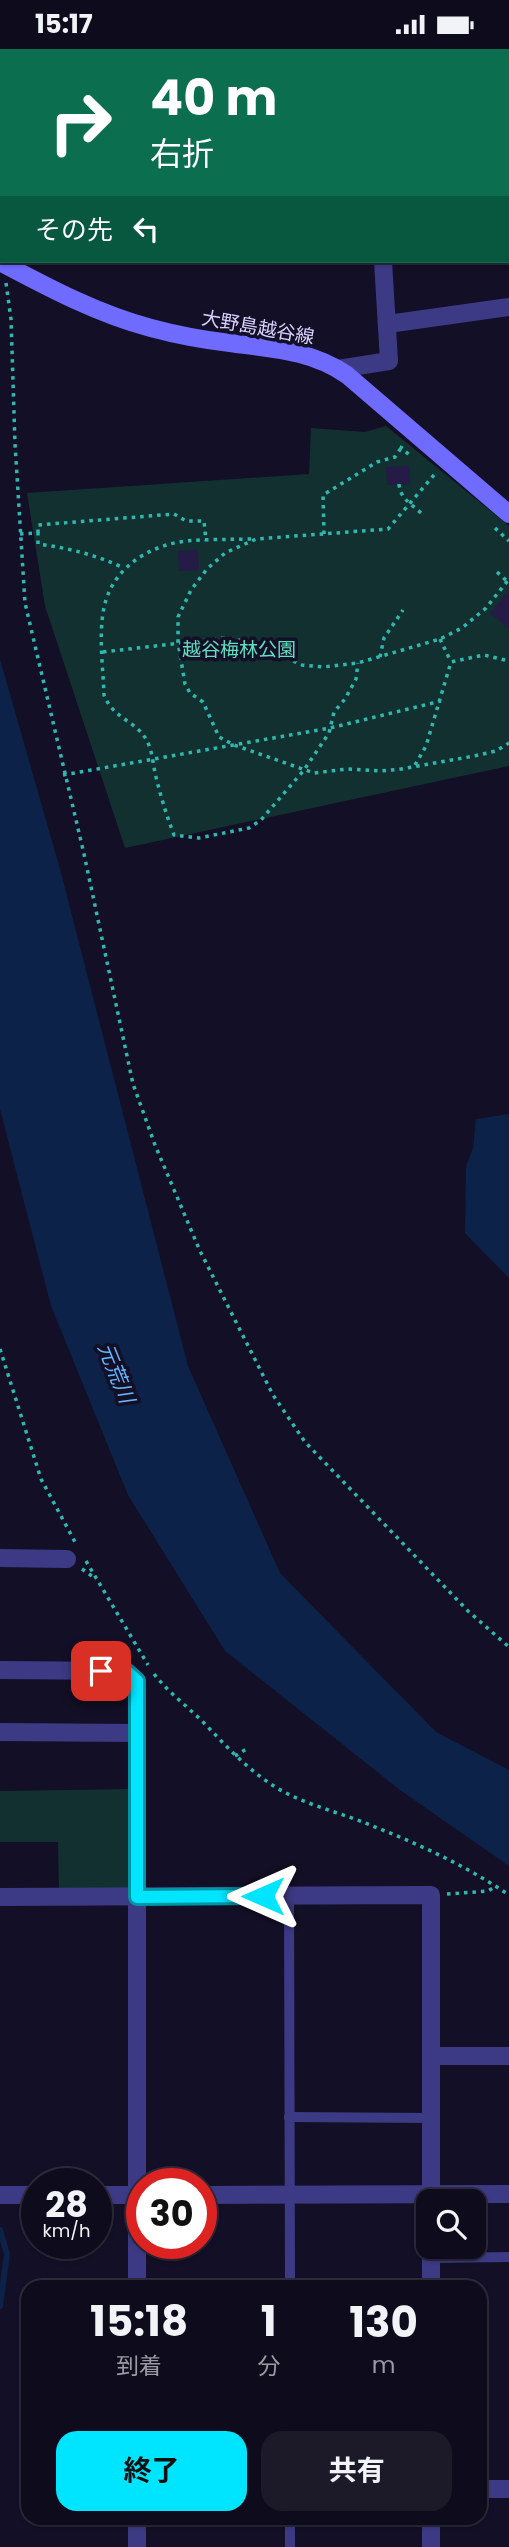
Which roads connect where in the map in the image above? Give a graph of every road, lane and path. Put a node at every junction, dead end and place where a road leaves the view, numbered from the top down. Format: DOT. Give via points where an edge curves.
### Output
graph roads {
  1 [pos="383,263"];
  2 [pos="13,266"];
  3 [pos="509,307"];
  4 [pos="388,324"];
  5 [pos="338,369"];
  6 [pos="401,448"];
  7 [pos="434,475"];
  8 [pos="398,484"];
  9 [pos="410,504"];
  10 [pos="421,513"];
  11 [pos="509,514"];
  12 [pos="38,533"];
  13 [pos="20,534"];
  14 [pos="324,534"];
  15 [pos="256,539"];
  16 [pos="206,541"];
  17 [pos="124,568"];
  18 [pos="497,572"];
  19 [pos="508,581"];
  20 [pos="403,610"];
  21 [pos="440,639"];
  22 [pos="178,642"];
  23 [pos="103,652"];
  24 [pos="380,657"];
  25 [pos="509,661"];
  26 [pos="451,662"];
  27 [pos="358,663"];
  28 [pos="441,701"];
  29 [pos="330,728"];
  30 [pos="509,743"];
  31 [pos="234,745"];
  32 [pos="152,759"];
  33 [pos="414,766"];
  34 [pos="304,770"];
  35 [pos="63,775"];
  36 [pos="0,1349"];
  37 [pos="0,1558"];
  38 [pos="67,1559"];
  39 [pos="509,1647"];
  40 [pos="0,1670"];
  41 [pos="0,1732"];
  42 [pos="137,1733"];
  43 [pos="248,1748"];
  44 [pos="234,1756"];
  45 [pos="496,1886"];
  46 [pos="430,1895"];
  47 [pos="509,1895"];
  48 [pos="289,1896"];
  49 [pos="0,1897"];
  50 [pos="137,1897"];
  51 [pos="431,2056"];
  52 [pos="509,2056"];
  53 [pos="289,2117"];
  54 [pos="431,2118"];
  55 [pos="139,2168"];
  56 [pos="431,2189"];
  57 [pos="0,2195"];
  58 [pos="21,2195"];
  59 [pos="217,2195"];
  60 [pos="290,2195"];
  61 [pos="509,2195"];
  62 [pos="486,2196"];
  63 [pos="416,2198"];
  64 [pos="486,2256"];
  65 [pos="509,2257"];
  66 [pos="138,2259"];
  67 [pos="431,2259"];
  68 [pos="137,2280"];
  69 [pos="290,2280"];
  70 [pos="431,2280"];
  71 [pos="487,2489"];
  72 [pos="509,2489"];
  73 [pos="137,2525"];
  74 [pos="289,2525"];
  75 [pos="431,2525"];
  76 [pos="137,2547"];
  77 [pos="289,2547"];
  78 [pos="431,2547"];
  1 -- 4 [label="street"];
  2 -- 5 [label="main road, 大野島越谷線" via="91,306 151,328 310,355"];
  2 -- 13 [label="path"];
  3 -- 4 [label="street"];
  4 -- 5 [label="street" via="389,361"];
  5 -- 11 [label="main road, 大野島越谷線"];
  6 -- 14 [label="path" via="395,457 377,462 323,495"];
  7 -- 9 [label="path"];
  8 -- 9 [label="path"];
  9 -- 10 [label="path"];
  9 -- 14 [label="path" via="388,529"];
  12 -- 13 [label="path"];
  12 -- 16 [label="path" via="38,525 174,514 186,521 204,521"];
  12 -- 17 [label="path" via="38,544 99,556"];
  13 -- 35 [label="path" via="25,603"];
  14 -- 15 [label="path"];
  15 -- 16 [label="path"];
  15 -- 22 [label="path" via="225,553 206,569 178,617"];
  16 -- 17 [label="path" via="171,543"];
  17 -- 23 [label="path" via="111,585 103,613"];
  18 -- 19 [label="path"];
  19 -- 21 [label="path" via="486,608"];
  20 -- 24 [label="path" via="384,638"];
  21 -- 24 [label="path"];
  21 -- 26 [label="path"];
  22 -- 23 [label="path"];
  22 -- 27 [label="path" via="224,638 252,642 302,665"];
  22 -- 31 [label="path" via="185,684 204,702 219,737"];
  23 -- 32 [label="path" via="107,704 141,731"];
  24 -- 27 [label="path"];
  25 -- 26 [label="path" via="484,655"];
  26 -- 28 [label="path"];
  27 -- 29 [label="path" via="356,678 334,712"];
  28 -- 29 [label="path"];
  28 -- 33 [label="path"];
  29 -- 31 [label="path"];
  29 -- 34 [label="path"];
  30 -- 33 [label="path" via="474,757"];
  31 -- 32 [label="path"];
  31 -- 34 [label="path"];
  32 -- 34 [label="path" via="174,835 185,838 249,828"];
  32 -- 35 [label="path"];
  33 -- 34 [label="path" via="381,772"];
  35 -- 39 [label="path" via="134,1084 200,1251 273,1395 305,1443 468,1611"];
  36 -- 44 [label="path" via="41,1479 80,1552 167,1691"];
  37 -- 38 [label="street"];
  40 -- 42 [label="street" via="126,1671 137,1681"];
  41 -- 42 [label="street"];
  42 -- 50 [label="street"];
  43 -- 44 [label="path"];
  44 -- 45 [label="path" via="290,1795 376,1827"];
  45 -- 46 [label="path" via="488,1891"];
  45 -- 47 [label="path"];
  46 -- 48 [label="street"];
  46 -- 51 [label="street"];
  48 -- 50 [label="street"];
  48 -- 53 [label="lane"];
  49 -- 50 [label="street"];
  50 -- 55 [label="street"];
  51 -- 52 [label="street"];
  51 -- 54 [label="street"];
  53 -- 54 [label="lane"];
  53 -- 60 [label="lane"];
  54 -- 56 [label="street"];
  57 -- 58 [label="street"];
  59 -- 60 [label="street"];
  60 -- 63 [label="street"];
  60 -- 69 [label="lane"];
  61 -- 62 [label="street"];
  64 -- 65 [label="lane"];
  66 -- 68 [label="street"];
  67 -- 70 [label="street"];
  71 -- 72 [label="street"];
  73 -- 76 [label="street"];
  74 -- 77 [label="lane"];
  75 -- 78 [label="street"];
}
